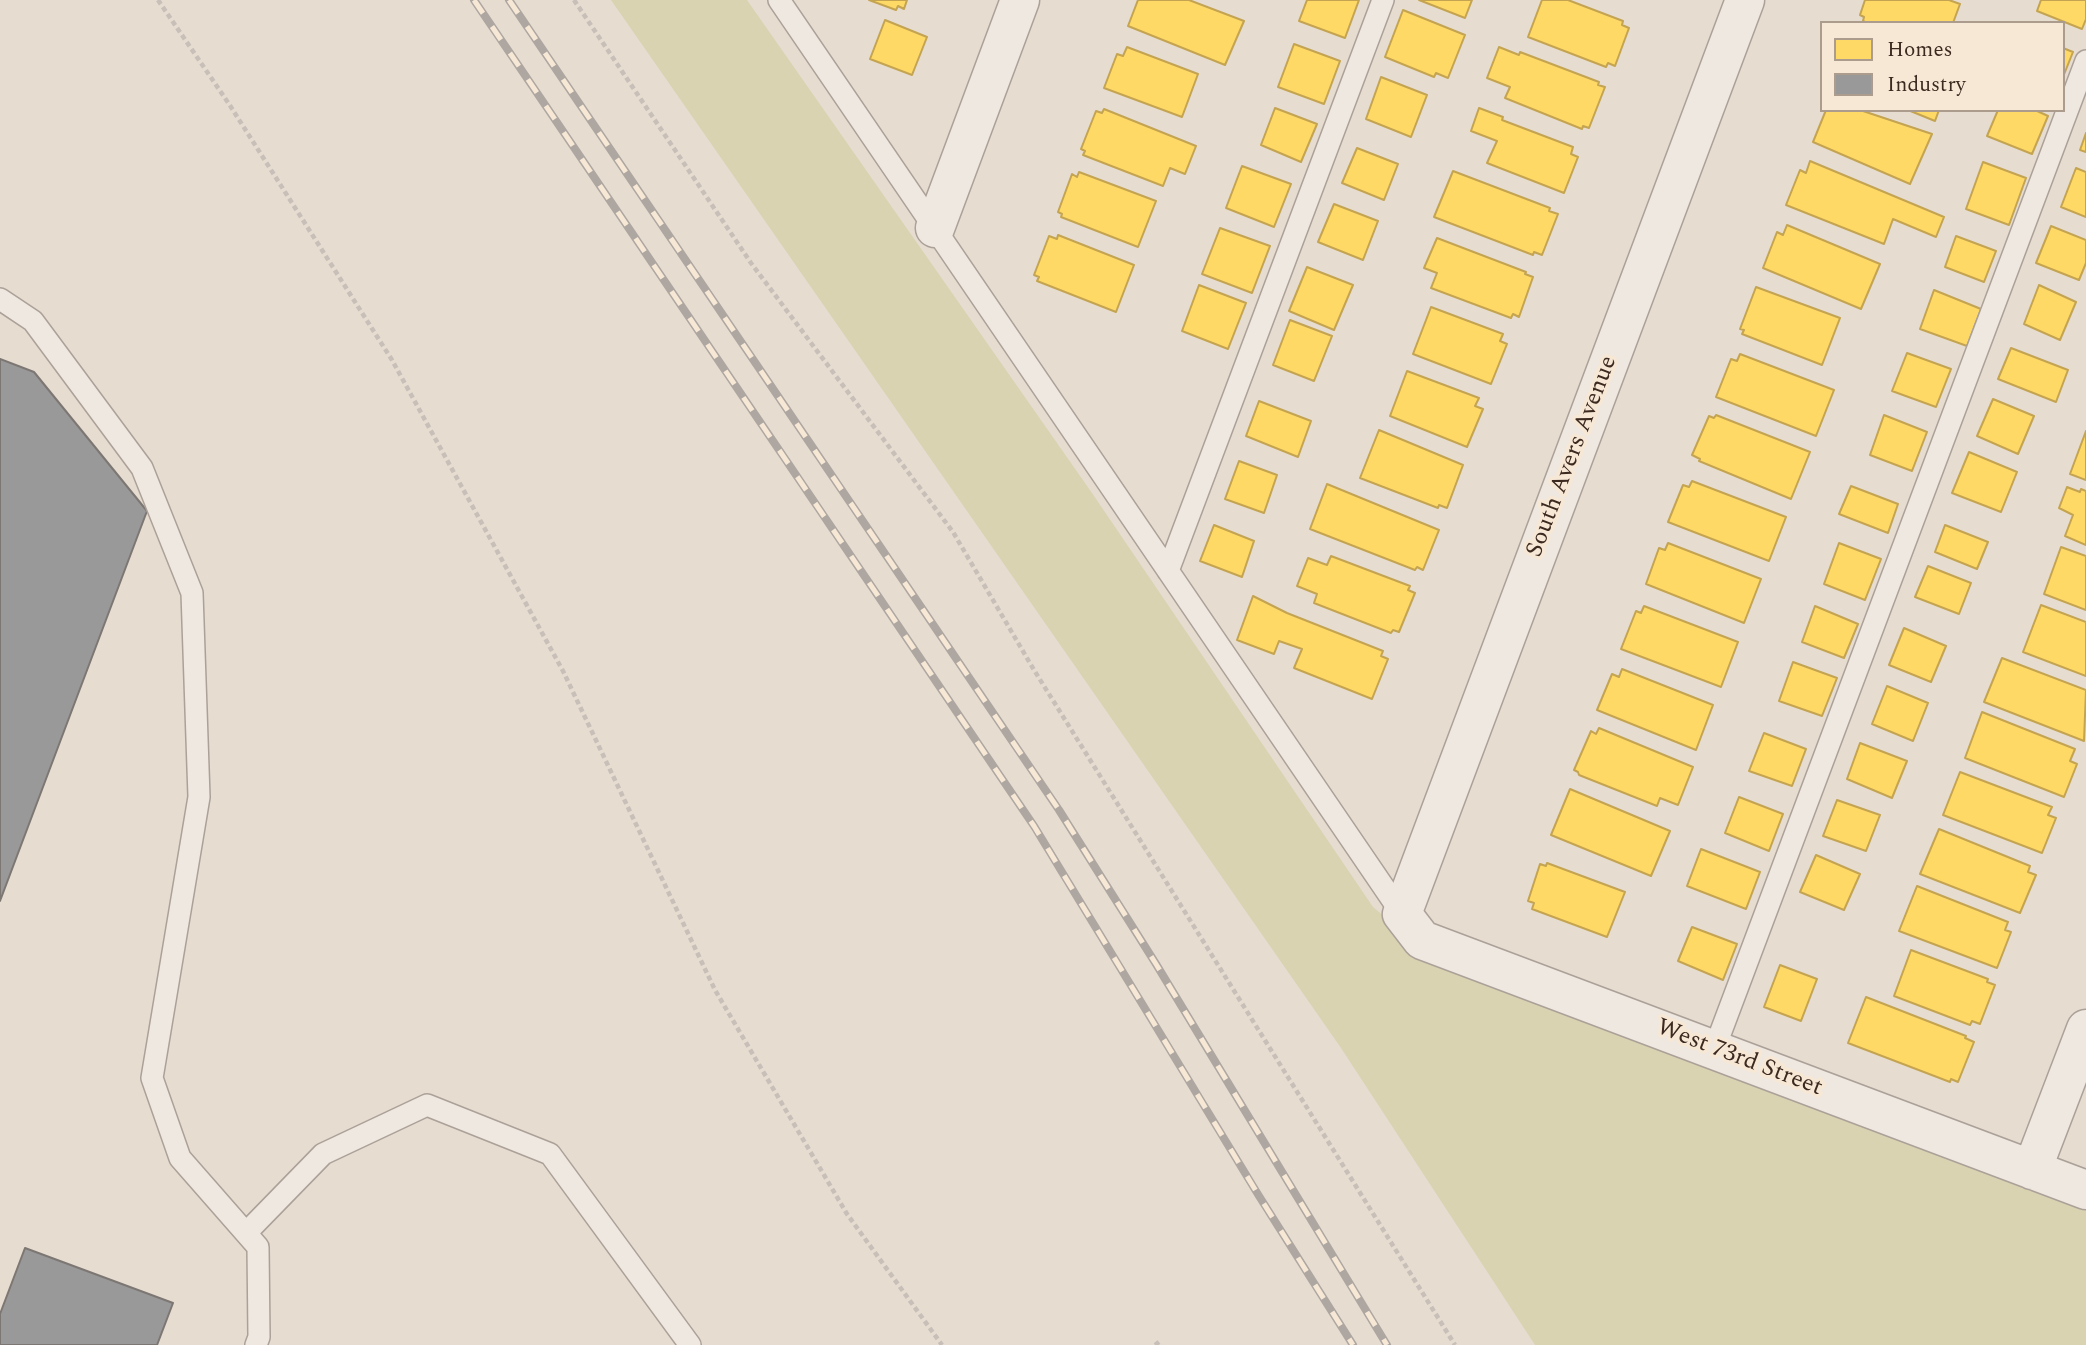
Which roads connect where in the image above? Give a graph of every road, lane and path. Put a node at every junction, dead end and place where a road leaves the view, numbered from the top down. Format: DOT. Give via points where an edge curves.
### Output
graph roads {
  1 [pos="158,0"];
  2 [pos="573,0"];
  3 [pos="779,0"];
  4 [pos="1020,0"];
  5 [pos="1383,0"];
  6 [pos="1745,0"];
  7 [pos="2086,61"];
  8 [pos="935,228"];
  9 [pos="0,299"];
  10 [pos="1168,571"];
  11 [pos="1402,914"];
  12 [pos="2086,1029"];
  13 [pos="1714,1050"];
  14 [pos="2032,1170"];
  15 [pos="2086,1190"];
  16 [pos="246,1233"];
  17 [pos="256,1345"];
  18 [pos="690,1345"];
  19 [pos="942,1345"];
  20 [pos="1155,1345"];
  21 [pos="1161,1345"];
  22 [pos="1455,1345"];
  1 -- 19 [label="path" via="392,360 563,671 715,990 847,1214"];
  2 -- 22 [label="path" via="751,263 953,532 1034,670"];
  3 -- 8 [label="lane"];
  4 -- 8 [label="street"];
  5 -- 10 [label="lane"];
  6 -- 11 [label="street, South Avers Avenue"];
  7 -- 13 [label="lane"];
  8 -- 10 [label="lane"];
  9 -- 16 [label="lane" via="33,321 142,468 192,593 199,797 152,1078 180,1158"];
  10 -- 11 [label="lane"];
  11 -- 13 [label="street, West 73rd Street" via="1422,940"];
  12 -- 14 [label="street"];
  13 -- 14 [label="street, West 73rd Street"];
  14 -- 15 [label="street, West 73rd Street"];
  16 -- 17 [label="lane" via="258,1247"];
  16 -- 18 [label="lane" via="323,1154 427,1105 550,1154"];
  20 -- 21 [label="path"];
}
